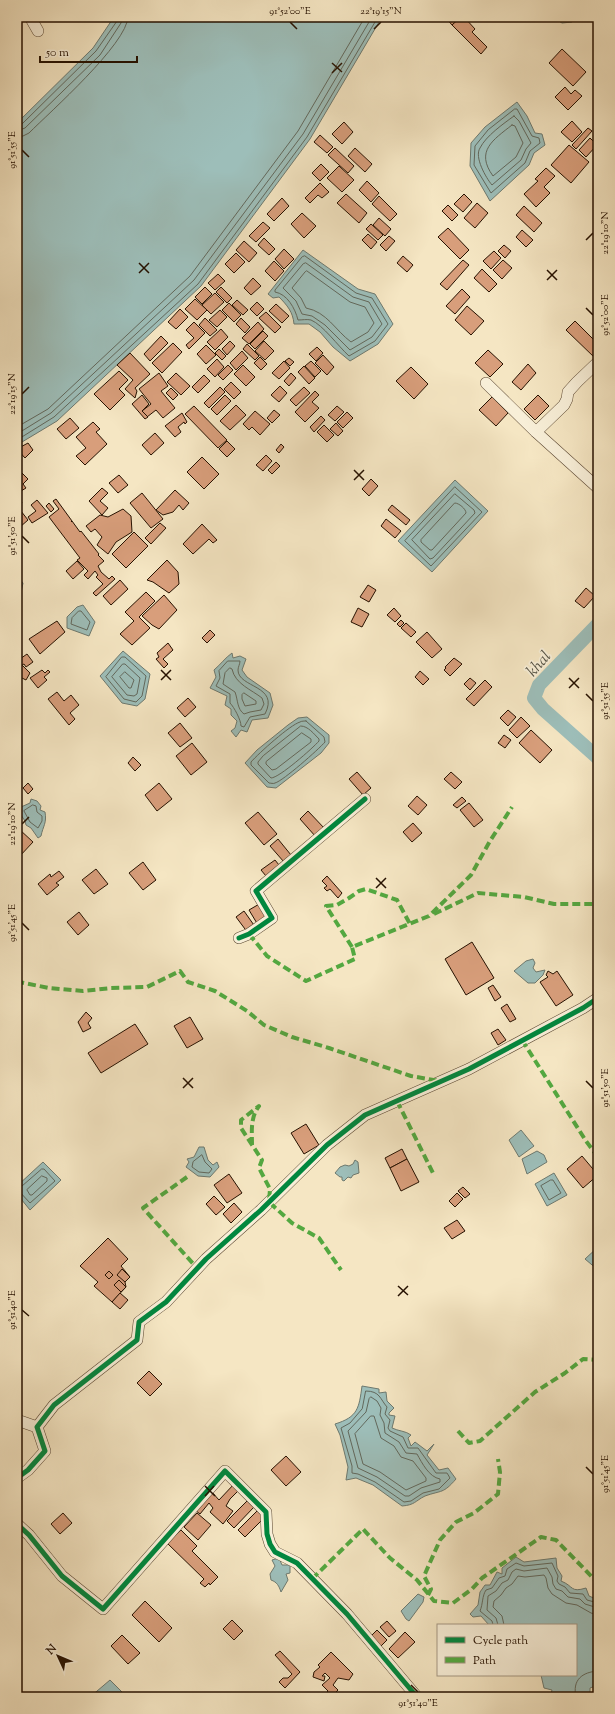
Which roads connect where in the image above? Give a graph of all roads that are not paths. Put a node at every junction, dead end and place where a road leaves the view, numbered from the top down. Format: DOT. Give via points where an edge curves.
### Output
graph roads {
  1 [pos="30,17"];
  2 [pos="38,31"];
  3 [pos="598,362"];
  4 [pos="486,383"];
  5 [pos="536,432"];
  6 [pos="598,488"];
  7 [pos="365,799"];
  8 [pos="239,938"];
  9 [pos="598,998"];
  10 [pos="17,1420"];
  11 [pos="37,1427"];
  12 [pos="17,1478"];
  13 [pos="17,1524"];
  14 [pos="418,1697"];
  1 -- 2 [label="street"];
  3 -- 5 [label="street" via="568,392 564,405"];
  4 -- 5 [label="street"];
  5 -- 6 [label="street"];
  7 -- 8 [label="street" via="256,891 272,918"];
  9 -- 11 [label="street" via="469,1069 365,1115 326,1146 261,1210 206,1259 166,1302 139,1322 137,1340 54,1406"];
  10 -- 11 [label="street"];
  11 -- 12 [label="street" via="45,1451"];
  13 -- 14 [label="street" via="62,1576 103,1609 225,1471 266,1512 267,1534 275,1552 297,1563 347,1614"];
}
